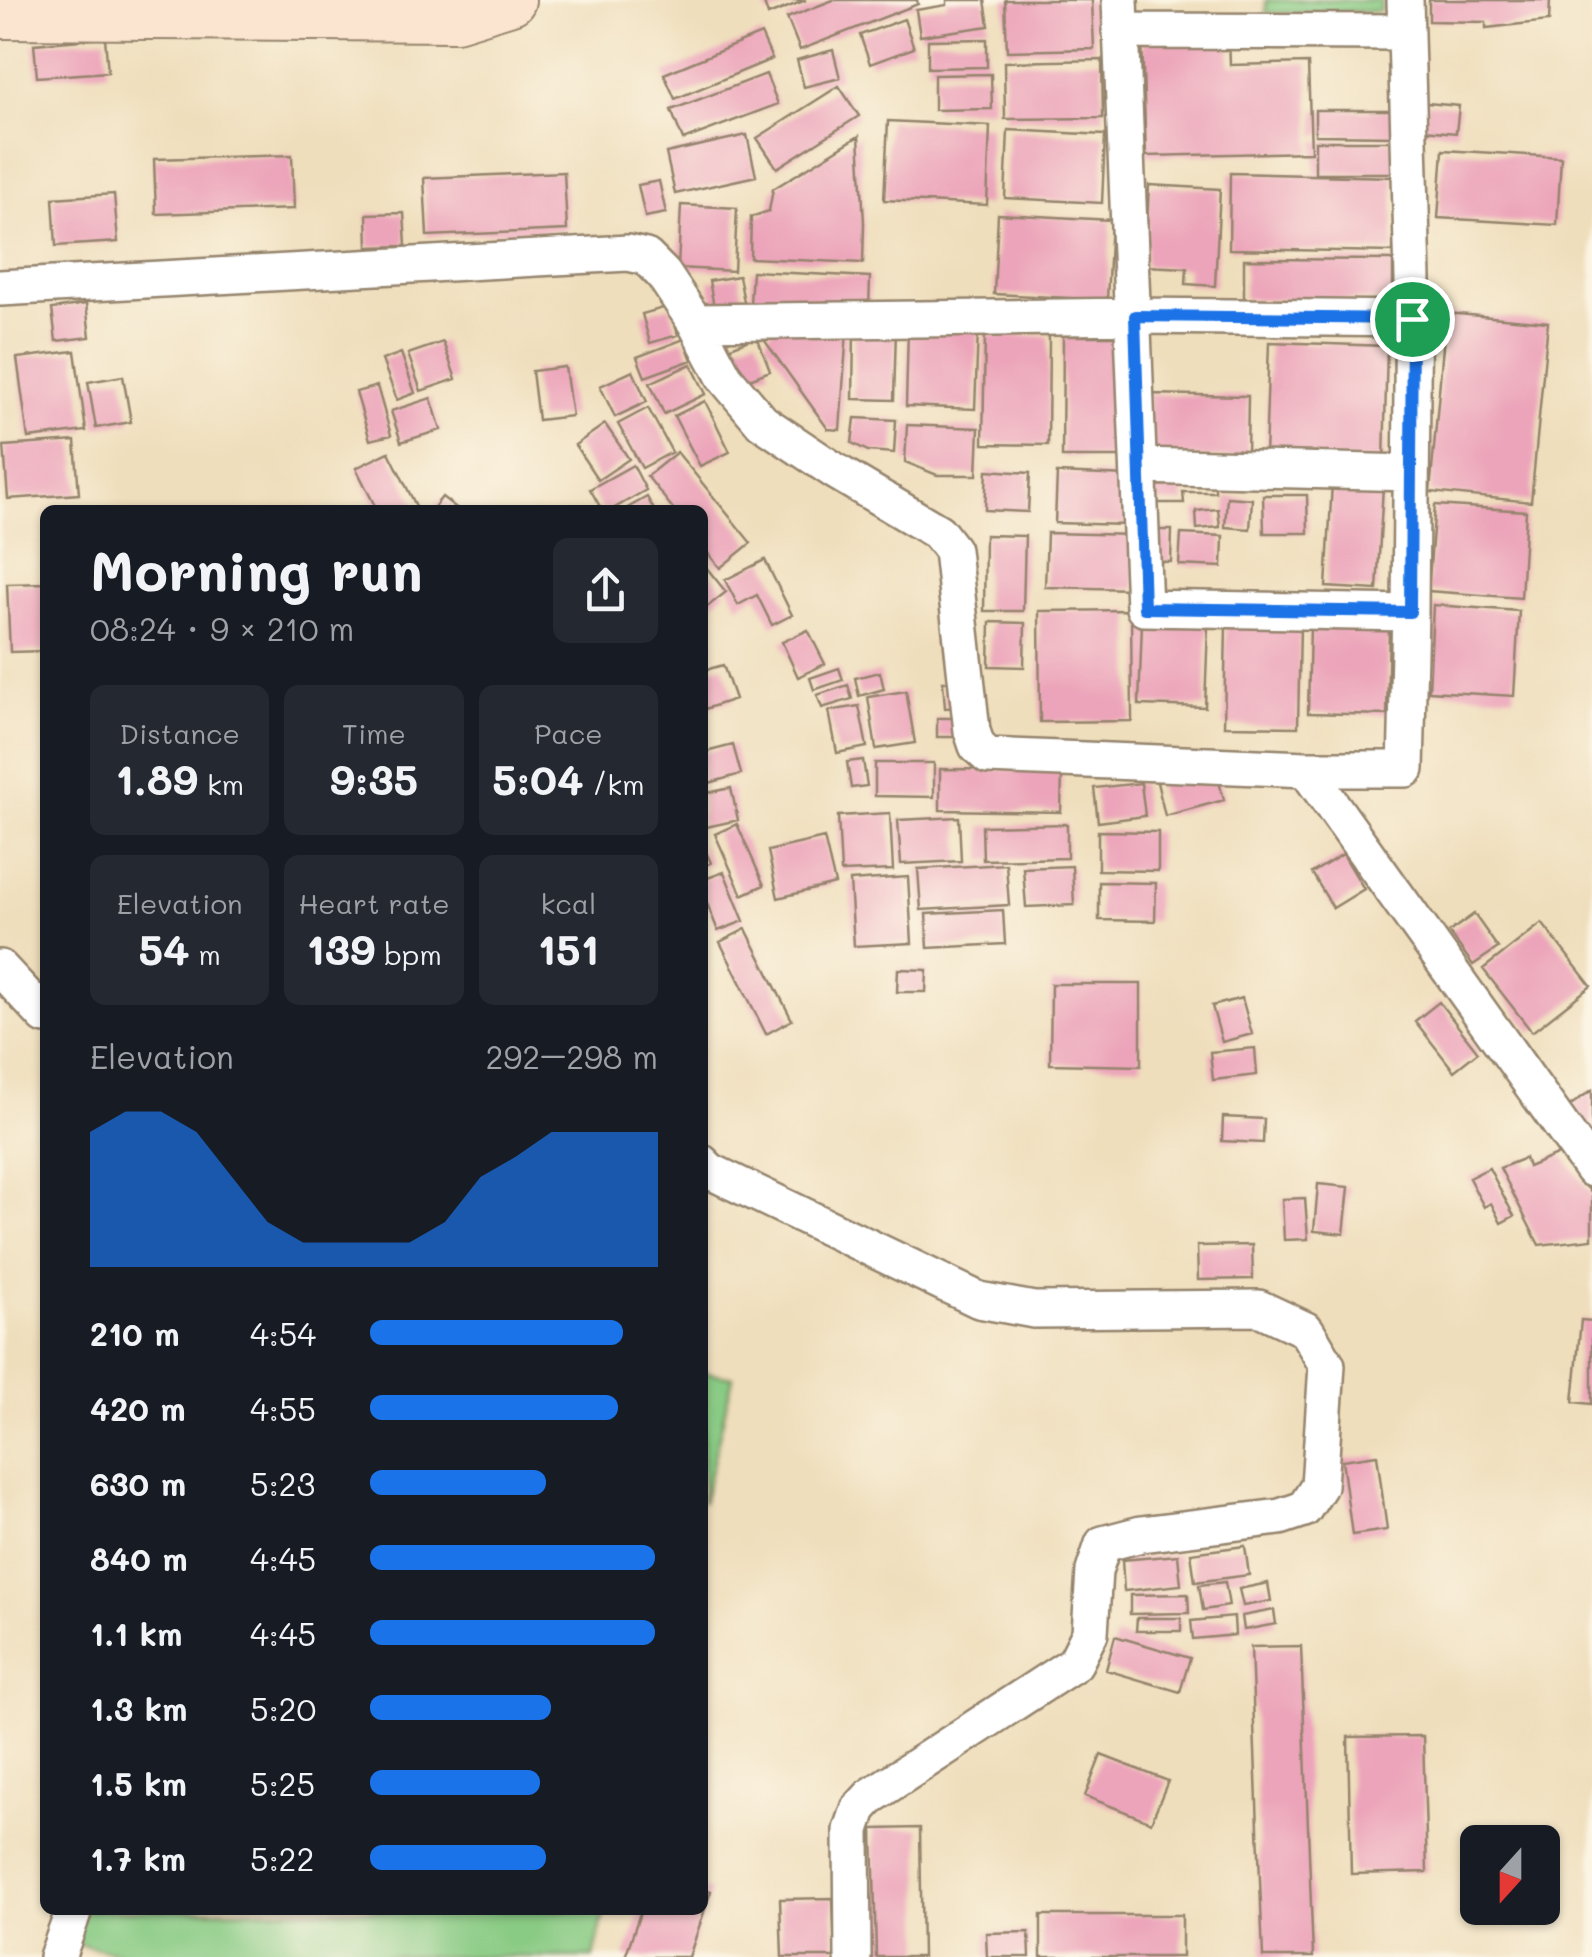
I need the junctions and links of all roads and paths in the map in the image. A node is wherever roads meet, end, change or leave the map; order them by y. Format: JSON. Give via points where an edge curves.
{"nodes":[{"id":1,"x":511,"y":0,"type":"edge"},
{"id":2,"x":0,"y":14,"type":"edge"},
{"id":3,"x":1120,"y":16,"type":"edge"},
{"id":4,"x":1405,"y":16,"type":"edge"},
{"id":5,"x":0,"y":288,"type":"edge"},
{"id":6,"x":1135,"y":316,"type":"junction"},
{"id":7,"x":1412,"y":319,"type":"junction"},
{"id":8,"x":695,"y":322,"type":"junction"},
{"id":9,"x":1140,"y":466,"type":"junction"},
{"id":10,"x":1411,"y":473,"type":"junction"},
{"id":11,"x":1410,"y":612,"type":"junction"},
{"id":12,"x":1306,"y":770,"type":"junction"},
{"id":13,"x":0,"y":968,"type":"edge"},
{"id":14,"x":40,"y":1011,"type":"edge"},
{"id":15,"x":708,"y":1168,"type":"edge"},
{"id":16,"x":1592,"y":1168,"type":"edge"},
{"id":17,"x":72,"y":1915,"type":"edge"},
{"id":18,"x":57,"y":1957,"type":"edge"},
{"id":19,"x":853,"y":1957,"type":"edge"}],
"edges":[{"from":1,"to":2,"type":"main road","via":[[456,17]]},
{"from":3,"to":4,"type":"street"},
{"from":3,"to":6,"type":"street"},
{"from":4,"to":7,"type":"street"},
{"from":5,"to":8,"type":"street","via":[[628,253],[663,274]]},
{"from":6,"to":7,"type":"street"},
{"from":6,"to":8,"type":"street"},
{"from":6,"to":9,"type":"street"},
{"from":7,"to":10,"type":"street"},
{"from":8,"to":12,"type":"street","via":[[725,378],[762,422],[938,532],[952,550],[972,731],[988,756]]},
{"from":9,"to":10,"type":"street"},
{"from":9,"to":11,"type":"street","via":[[1144,608]]},
{"from":10,"to":11,"type":"street"},
{"from":11,"to":12,"type":"street","via":[[1406,770]]},
{"from":12,"to":16,"type":"street"},
{"from":13,"to":14,"type":"street"},
{"from":15,"to":19,"type":"street","via":[[980,1300],[1034,1310],[1259,1308],[1306,1330],[1328,1366],[1319,1486],[1304,1509],[1103,1544],[1094,1571],[1090,1634],[1075,1663],[860,1808],[852,1830]]},
{"from":17,"to":18,"type":"street"}]}
